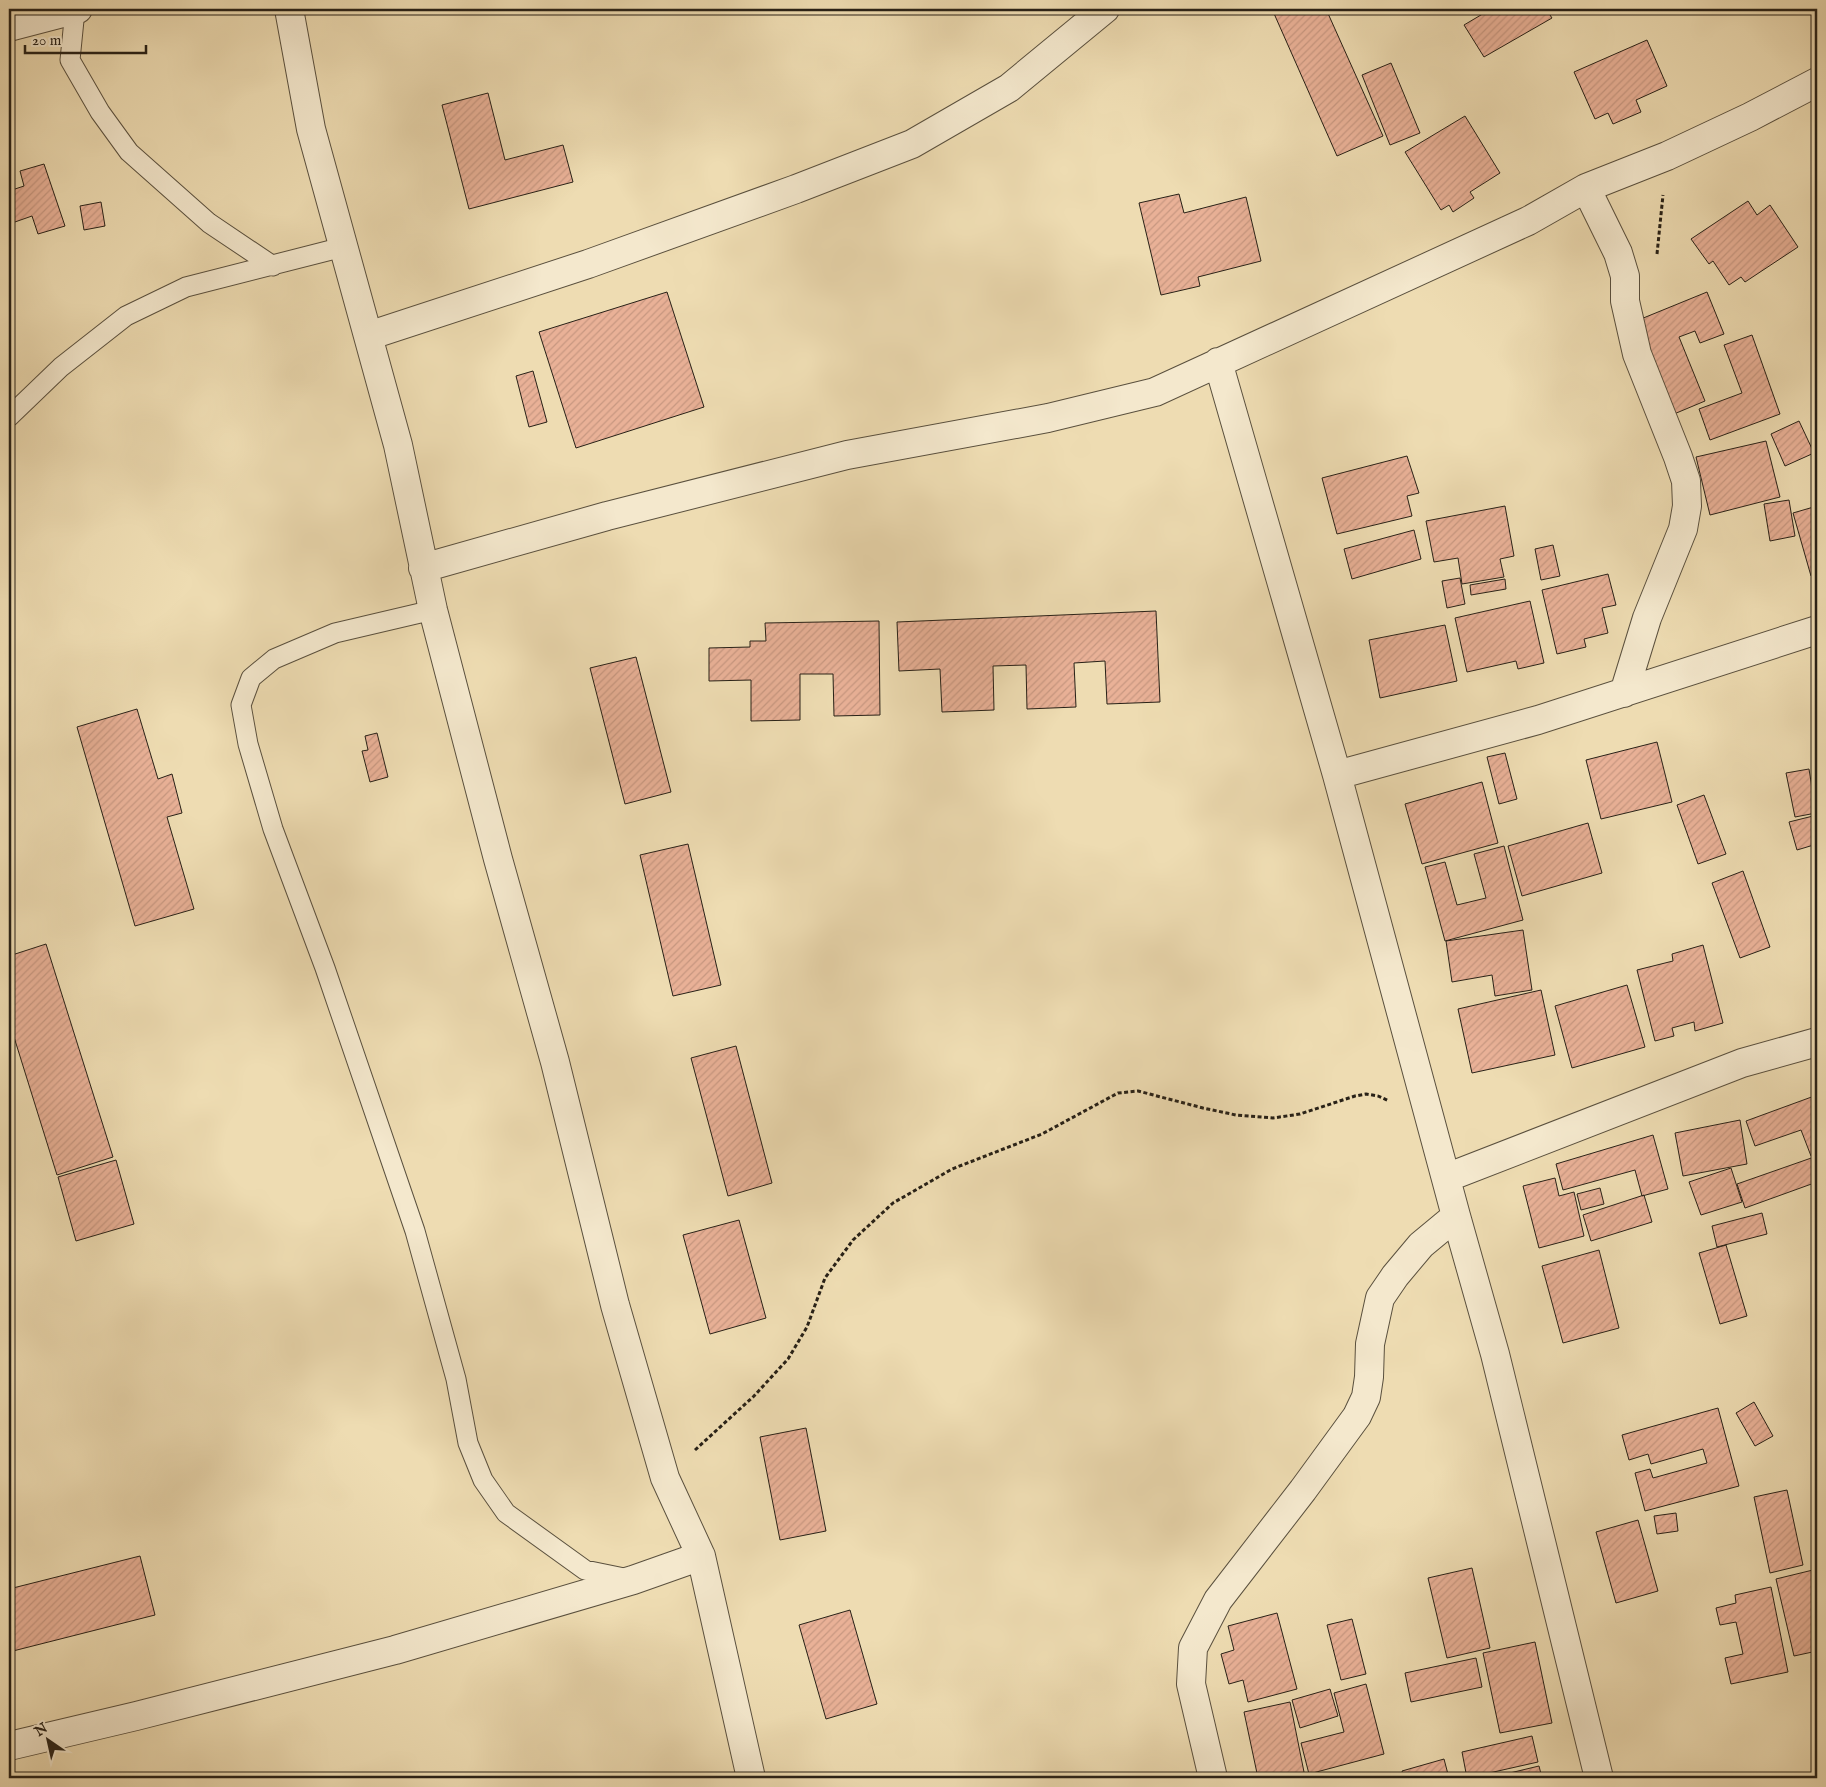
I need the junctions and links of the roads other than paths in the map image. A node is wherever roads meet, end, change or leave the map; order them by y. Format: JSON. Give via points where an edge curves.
{"nodes":[{"id":1,"x":76,"y":9,"type":"edge"},
{"id":2,"x":289,"y":9,"type":"edge"},
{"id":3,"x":1105,"y":9,"type":"edge"},
{"id":4,"x":9,"y":27,"type":"edge"},
{"id":5,"x":1817,"y":82,"type":"edge"},
{"id":6,"x":1586,"y":188,"type":"junction"},
{"id":7,"x":343,"y":247,"type":"junction"},
{"id":8,"x":273,"y":266,"type":"junction"},
{"id":9,"x":368,"y":336,"type":"junction"},
{"id":10,"x":1218,"y":362,"type":"junction"},
{"id":11,"x":9,"y":417,"type":"edge"},
{"id":12,"x":422,"y":568,"type":"junction"},
{"id":13,"x":432,"y":610,"type":"junction"},
{"id":14,"x":1817,"y":630,"type":"edge"},
{"id":15,"x":1624,"y":693,"type":"junction"},
{"id":16,"x":1337,"y":775,"type":"junction"},
{"id":17,"x":1817,"y":1042,"type":"edge"},
{"id":18,"x":1446,"y":1178,"type":"junction"},
{"id":19,"x":1456,"y":1216,"type":"junction"},
{"id":20,"x":702,"y":1556,"type":"junction"},
{"id":21,"x":633,"y":1580,"type":"junction"},
{"id":22,"x":9,"y":1746,"type":"edge"},
{"id":23,"x":751,"y":1778,"type":"edge"},
{"id":24,"x":1213,"y":1778,"type":"edge"},
{"id":25,"x":1599,"y":1778,"type":"edge"}],
"edges":[{"from":1,"to":4,"type":"street"},
{"from":1,"to":8,"type":"lane","via":[[70,60],[100,112],[129,152],[209,223]]},
{"from":2,"to":7,"type":"street","via":[[311,129]]},
{"from":3,"to":9,"type":"street","via":[[1009,88],[912,144],[796,190],[588,264]]},
{"from":5,"to":6,"type":"street","via":[[1667,156]]},
{"from":6,"to":10,"type":"street","via":[[1528,221]]},
{"from":6,"to":15,"type":"street","via":[[1618,252],[1637,354],[1686,481],[1687,506],[1683,529],[1648,618]]},
{"from":7,"to":8,"type":"lane"},
{"from":7,"to":9,"type":"street"},
{"from":8,"to":11,"type":"lane","via":[[186,288],[126,316],[61,367]]},
{"from":9,"to":12,"type":"street","via":[[398,445]]},
{"from":10,"to":12,"type":"street","via":[[1155,392],[1048,418],[847,455],[607,516]]},
{"from":10,"to":16,"type":"street"},
{"from":12,"to":13,"type":"street"},
{"from":13,"to":20,"type":"street","via":[[554,1062],[615,1305],[665,1478]]},
{"from":13,"to":21,"type":"lane","via":[[335,633],[274,659],[251,678],[241,705],[248,744],[273,828],[325,968],[415,1231],[456,1379],[468,1443],[483,1480],[506,1513],[585,1570]]},
{"from":14,"to":15,"type":"street"},
{"from":15,"to":16,"type":"street"},
{"from":16,"to":18,"type":"street"},
{"from":17,"to":18,"type":"street","via":[[1742,1063]]},
{"from":18,"to":19,"type":"street"},
{"from":19,"to":24,"type":"street","via":[[1422,1245],[1380,1298],[1370,1344],[1366,1397],[1357,1416],[1218,1600],[1193,1648],[1191,1684]]},
{"from":19,"to":25,"type":"street","via":[[1495,1354]]},
{"from":20,"to":21,"type":"street"},
{"from":20,"to":23,"type":"street"},
{"from":21,"to":22,"type":"street","via":[[395,1650]]}]}
